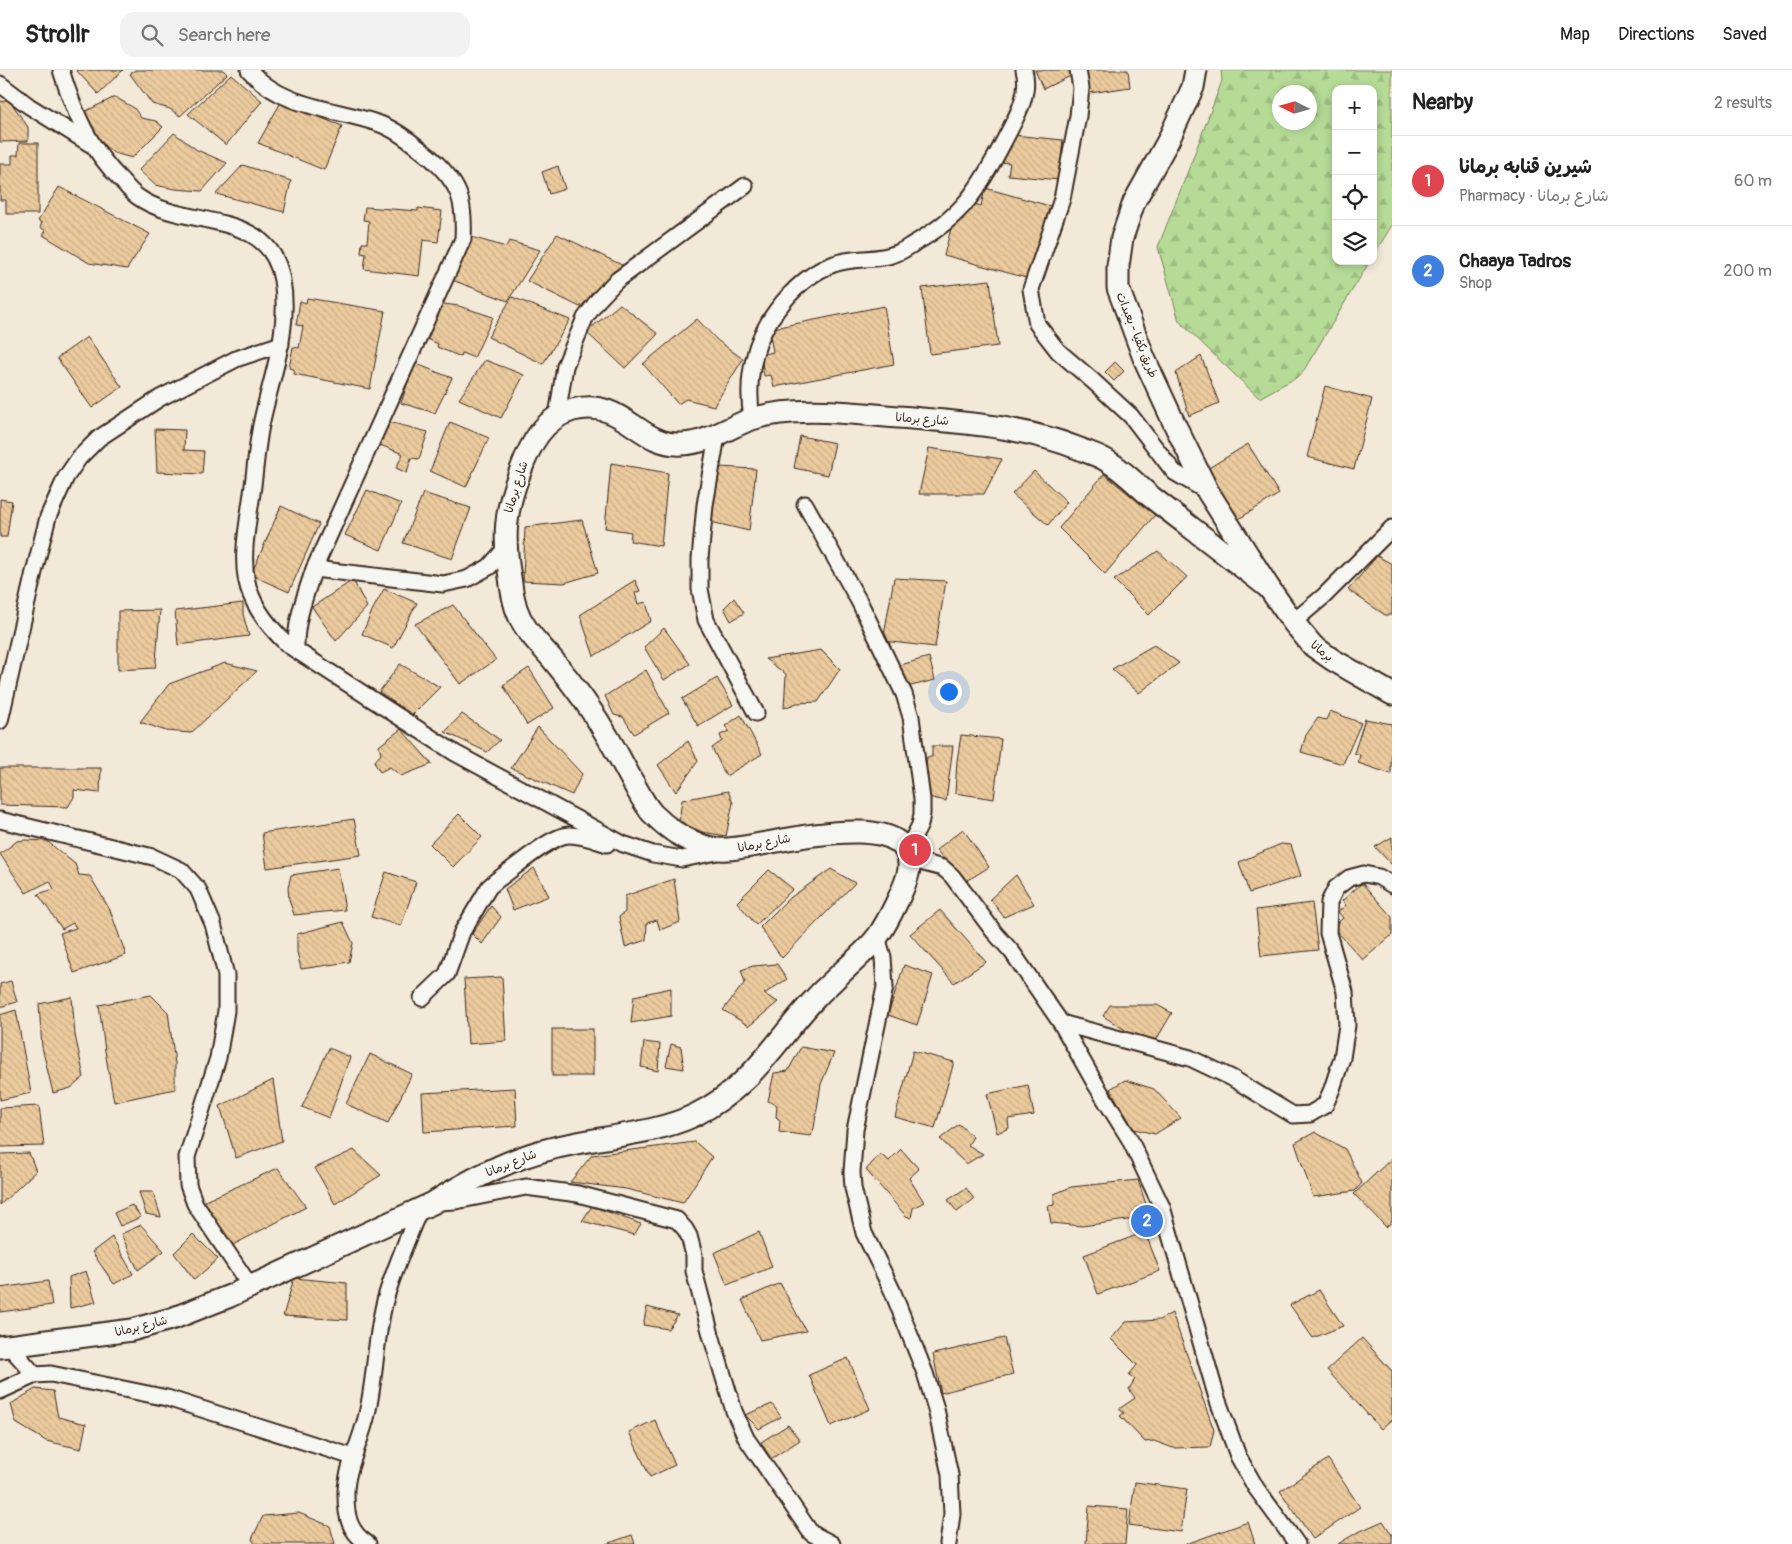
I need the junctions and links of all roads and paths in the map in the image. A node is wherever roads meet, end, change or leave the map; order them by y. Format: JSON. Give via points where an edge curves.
{"nodes":[{"id":1,"x":61,"y":70,"type":"edge"},
{"id":2,"x":249,"y":70,"type":"edge"},
{"id":3,"x":1024,"y":70,"type":"edge"},
{"id":4,"x":1078,"y":70,"type":"edge"},
{"id":5,"x":1196,"y":70,"type":"edge"},
{"id":6,"x":0,"y":84,"type":"edge"},
{"id":7,"x":93,"y":146,"type":"junction"},
{"id":8,"x":746,"y":186,"type":"dead end"},
{"id":9,"x":281,"y":344,"type":"junction"},
{"id":10,"x":557,"y":416,"type":"junction"},
{"id":11,"x":752,"y":419,"type":"junction"},
{"id":12,"x":716,"y":436,"type":"junction"},
{"id":13,"x":1208,"y":492,"type":"junction"},
{"id":14,"x":805,"y":504,"type":"dead end"},
{"id":15,"x":1392,"y":528,"type":"edge"},
{"id":16,"x":505,"y":549,"type":"junction"},
{"id":17,"x":314,"y":569,"type":"junction"},
{"id":18,"x":1269,"y":588,"type":"junction"},
{"id":19,"x":1293,"y":622,"type":"junction"},
{"id":20,"x":296,"y":650,"type":"junction"},
{"id":21,"x":1392,"y":694,"type":"edge"},
{"id":22,"x":756,"y":713,"type":"dead end"},
{"id":23,"x":0,"y":721,"type":"edge"},
{"id":24,"x":0,"y":820,"type":"edge"},
{"id":25,"x":730,"y":850,"type":"junction"},
{"id":26,"x":908,"y":857,"type":"junction"},
{"id":27,"x":682,"y":859,"type":"junction"},
{"id":28,"x":1392,"y":885,"type":"edge"},
{"id":29,"x":877,"y":937,"type":"junction"},
{"id":30,"x":422,"y":998,"type":"dead end"},
{"id":31,"x":1061,"y":1023,"type":"junction"},
{"id":32,"x":426,"y":1206,"type":"junction"},
{"id":33,"x":250,"y":1286,"type":"junction"},
{"id":34,"x":5,"y":1347,"type":"edge"},
{"id":35,"x":35,"y":1374,"type":"junction"},
{"id":36,"x":0,"y":1391,"type":"edge"},
{"id":37,"x":353,"y":1457,"type":"junction"},
{"id":38,"x":368,"y":1544,"type":"edge"},
{"id":39,"x":832,"y":1544,"type":"edge"},
{"id":40,"x":948,"y":1544,"type":"edge"},
{"id":41,"x":1297,"y":1544,"type":"edge"}],
"edges":[{"from":1,"to":7,"type":"street","via":[[72,105]]},
{"from":2,"to":17,"type":"street","via":[[290,100],[382,125],[414,144],[441,168],[459,193],[464,216],[463,239]]},
{"from":3,"to":11,"type":"street","via":[[1025,95],[1018,112],[987,174],[954,216],[933,233],[897,253],[851,259],[817,272],[784,301],[765,328],[754,358],[750,390]]},
{"from":4,"to":13,"type":"street","via":[[1081,88],[1078,116],[1062,199],[1031,289],[1037,324],[1058,351],[1131,416],[1174,472]]},
{"from":5,"to":13,"type":"street","name":"طريق بكفيا - بعبدات","via":[[1193,86],[1168,141],[1134,202],[1122,238],[1118,288],[1144,358]]},
{"from":6,"to":7,"type":"street"},
{"from":7,"to":9,"type":"street","via":[[112,172],[137,197],[157,208],[243,230],[269,247],[282,279],[284,328]]},
{"from":8,"to":10,"type":"street","via":[[616,281],[598,300],[584,318],[565,366]]},
{"from":9,"to":20,"type":"street","via":[[261,425],[244,545],[244,567],[255,606],[270,628]]},
{"from":9,"to":23,"type":"street","via":[[236,359],[160,398],[99,438],[79,458],[66,477],[48,517]]},
{"from":10,"to":12,"type":"street","name":"شارع برمانا","via":[[591,408],[609,411],[662,442],[682,444]]},
{"from":10,"to":16,"type":"street","name":"شارع برمانا","via":[[531,443],[513,488]]},
{"from":11,"to":12,"type":"street","name":"شارع برمانا"},
{"from":11,"to":18,"type":"street","name":"شارع برمانا","via":[[809,411],[978,423],[1052,438],[1107,460]]},
{"from":12,"to":22,"type":"street","via":[[705,505],[700,588],[706,620]]},
{"from":13,"to":18,"type":"street","name":"طريق بكفيا - بعبدات"},
{"from":14,"to":26,"type":"street","via":[[860,603],[904,694],[911,717],[922,814]]},
{"from":15,"to":19,"type":"street"},
{"from":16,"to":17,"type":"street","via":[[489,567],[467,579],[443,584]]},
{"from":16,"to":25,"type":"street","name":"شارع برمانا","via":[[514,604],[523,626],[555,662],[600,723],[648,810],[677,834],[698,844]]},
{"from":17,"to":20,"type":"street","via":[[295,632]]},
{"from":18,"to":19,"type":"street","name":"برمانا"},
{"from":19,"to":21,"type":"street","name":"برمانا","via":[[1313,646]]},
{"from":20,"to":27,"type":"street","via":[[463,758],[623,844]]},
{"from":24,"to":33,"type":"street","via":[[153,857],[181,870],[198,889],[213,924],[226,975],[226,1012],[218,1058],[187,1157],[188,1185],[195,1204]]},
{"from":25,"to":26,"type":"street","name":"شارع برمانا","via":[[800,836],[864,832],[886,836],[898,843]]},
{"from":25,"to":27,"type":"street"},
{"from":26,"to":29,"type":"street","name":"شارع برمانا","via":[[904,887]]},
{"from":26,"to":31,"type":"street","via":[[943,868],[952,876],[1012,952]]},
{"from":27,"to":30,"type":"street","via":[[673,866],[663,866],[643,862],[613,846],[586,837],[568,835],[555,839],[489,888],[462,932],[447,974]]},
{"from":28,"to":31,"type":"street","via":[[1379,877],[1364,874],[1349,878],[1336,888],[1329,902],[1328,933],[1345,992],[1347,1025],[1342,1058],[1332,1089],[1325,1105],[1310,1114],[1293,1115],[1232,1078],[1190,1058]]},
{"from":29,"to":32,"type":"street","name":"شارع برمانا","via":[[810,1004],[743,1083],[718,1102],[685,1120],[550,1148],[512,1161]]},
{"from":29,"to":40,"type":"street","via":[[883,957],[885,986],[855,1130],[853,1188],[864,1233],[925,1373],[936,1409],[950,1475],[952,1514]]},
{"from":31,"to":41,"type":"street","via":[[1129,1138],[1162,1207],[1217,1398],[1238,1456],[1256,1488]]},
{"from":32,"to":33,"type":"street","name":"شارع برمانا"},
{"from":32,"to":37,"type":"street","via":[[386,1298],[367,1414]]},
{"from":32,"to":39,"type":"street","via":[[526,1187],[578,1194],[677,1220],[688,1236],[709,1328],[734,1411],[746,1438],[811,1532]]},
{"from":33,"to":34,"type":"street","name":"شارع برمانا","via":[[174,1318],[132,1330]]},
{"from":34,"to":35,"type":"street"},
{"from":35,"to":36,"type":"street"},
{"from":35,"to":37,"type":"street","via":[[51,1374],[167,1398]]},
{"from":37,"to":38,"type":"street","via":[[346,1493],[348,1516],[354,1534]]}]}
